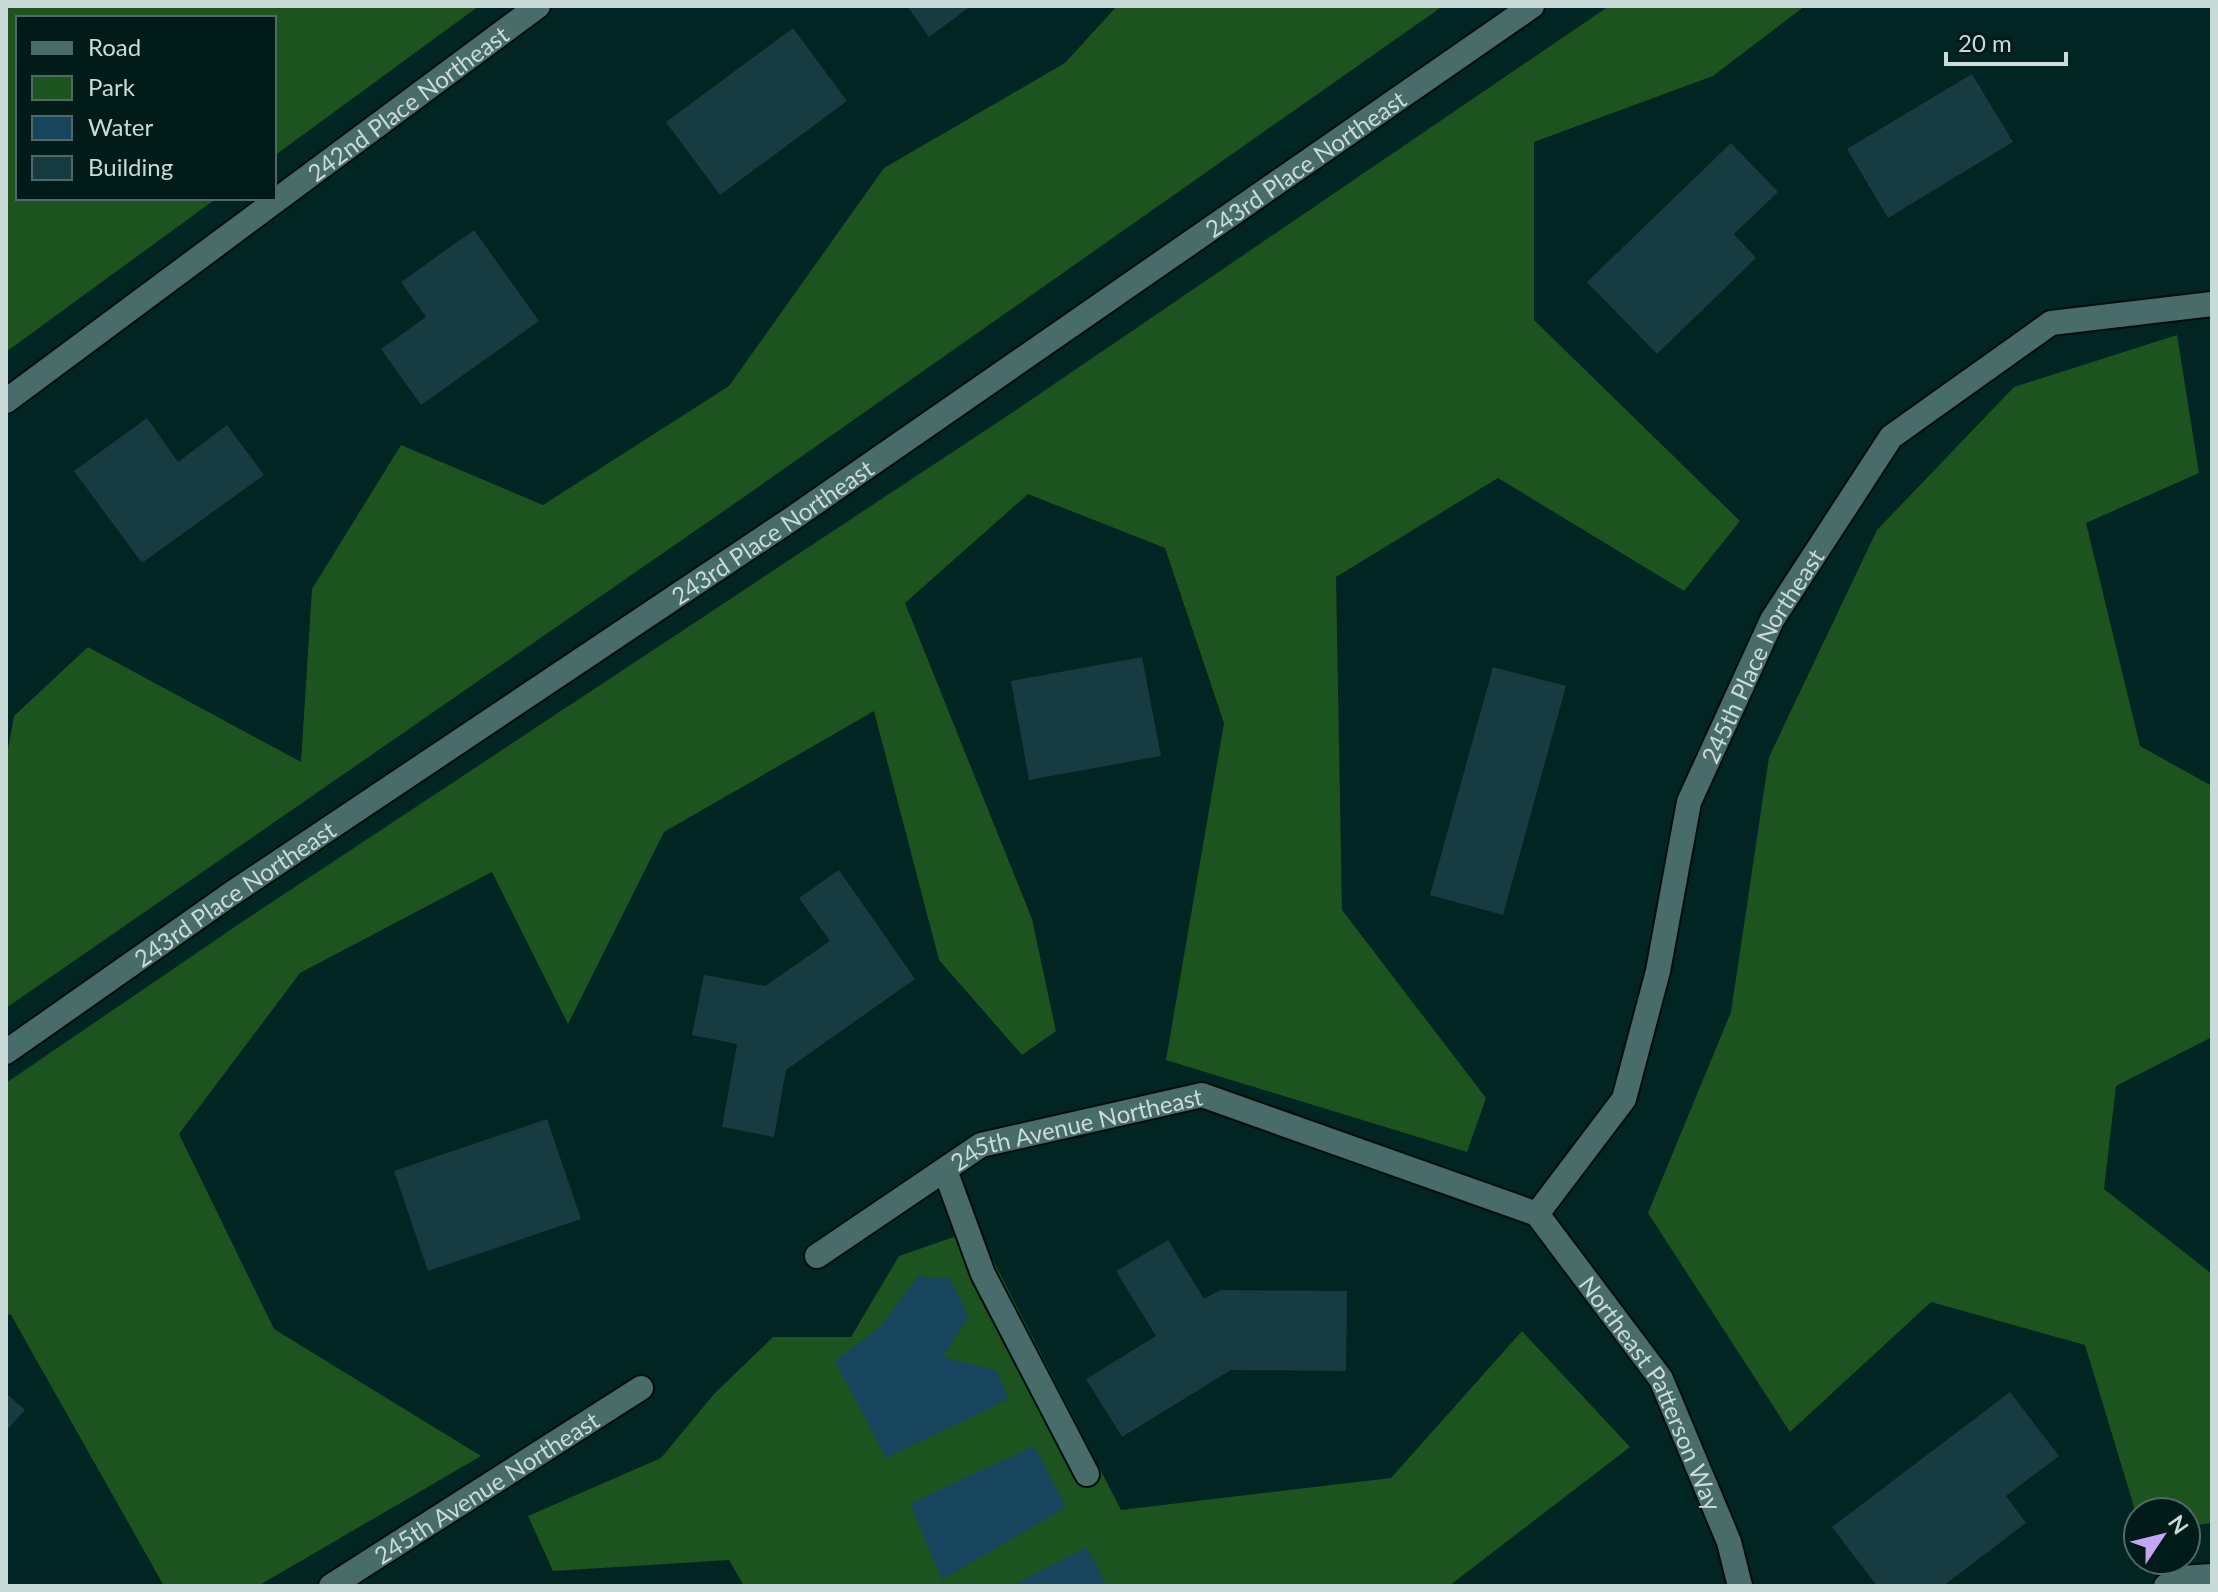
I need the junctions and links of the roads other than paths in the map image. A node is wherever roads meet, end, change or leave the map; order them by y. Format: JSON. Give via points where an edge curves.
{"nodes":[{"id":1,"x":538,"y":6,"type":"edge"},
{"id":2,"x":1532,"y":6,"type":"edge"},
{"id":3,"x":2212,"y":304,"type":"edge"},
{"id":4,"x":6,"y":401,"type":"edge"},
{"id":5,"x":6,"y":1052,"type":"edge"},
{"id":6,"x":945,"y":1170,"type":"junction"},
{"id":7,"x":1537,"y":1214,"type":"junction"},
{"id":8,"x":817,"y":1256,"type":"dead end"},
{"id":9,"x":641,"y":1388,"type":"dead end"},
{"id":10,"x":1087,"y":1474,"type":"dead end"},
{"id":11,"x":2212,"y":1576,"type":"edge"},
{"id":12,"x":331,"y":1586,"type":"edge"},
{"id":13,"x":1740,"y":1586,"type":"edge"},
{"id":14,"x":2166,"y":1586,"type":"edge"}],
"edges":[{"from":1,"to":4,"type":"street","name":"242nd Place Northeast"},
{"from":2,"to":5,"type":"street","name":"243rd Place Northeast","via":[[793,518],[231,894]]},
{"from":3,"to":7,"type":"street","name":"245th Place Northeast","via":[[2051,323],[1891,437],[1772,620],[1689,802],[1658,971],[1624,1099]]},
{"from":6,"to":7,"type":"street","name":"245th Avenue Northeast","via":[[981,1145],[1202,1095]]},
{"from":6,"to":8,"type":"street","name":"245th Avenue Northeast"},
{"from":6,"to":10,"type":"street","via":[[983,1274]]},
{"from":7,"to":13,"type":"street","name":"Northeast Patterson Way","via":[[1661,1379],[1729,1542]]},
{"from":9,"to":12,"type":"street","name":"245th Avenue Northeast"},
{"from":11,"to":14,"type":"street","via":[[2180,1578]]}]}
